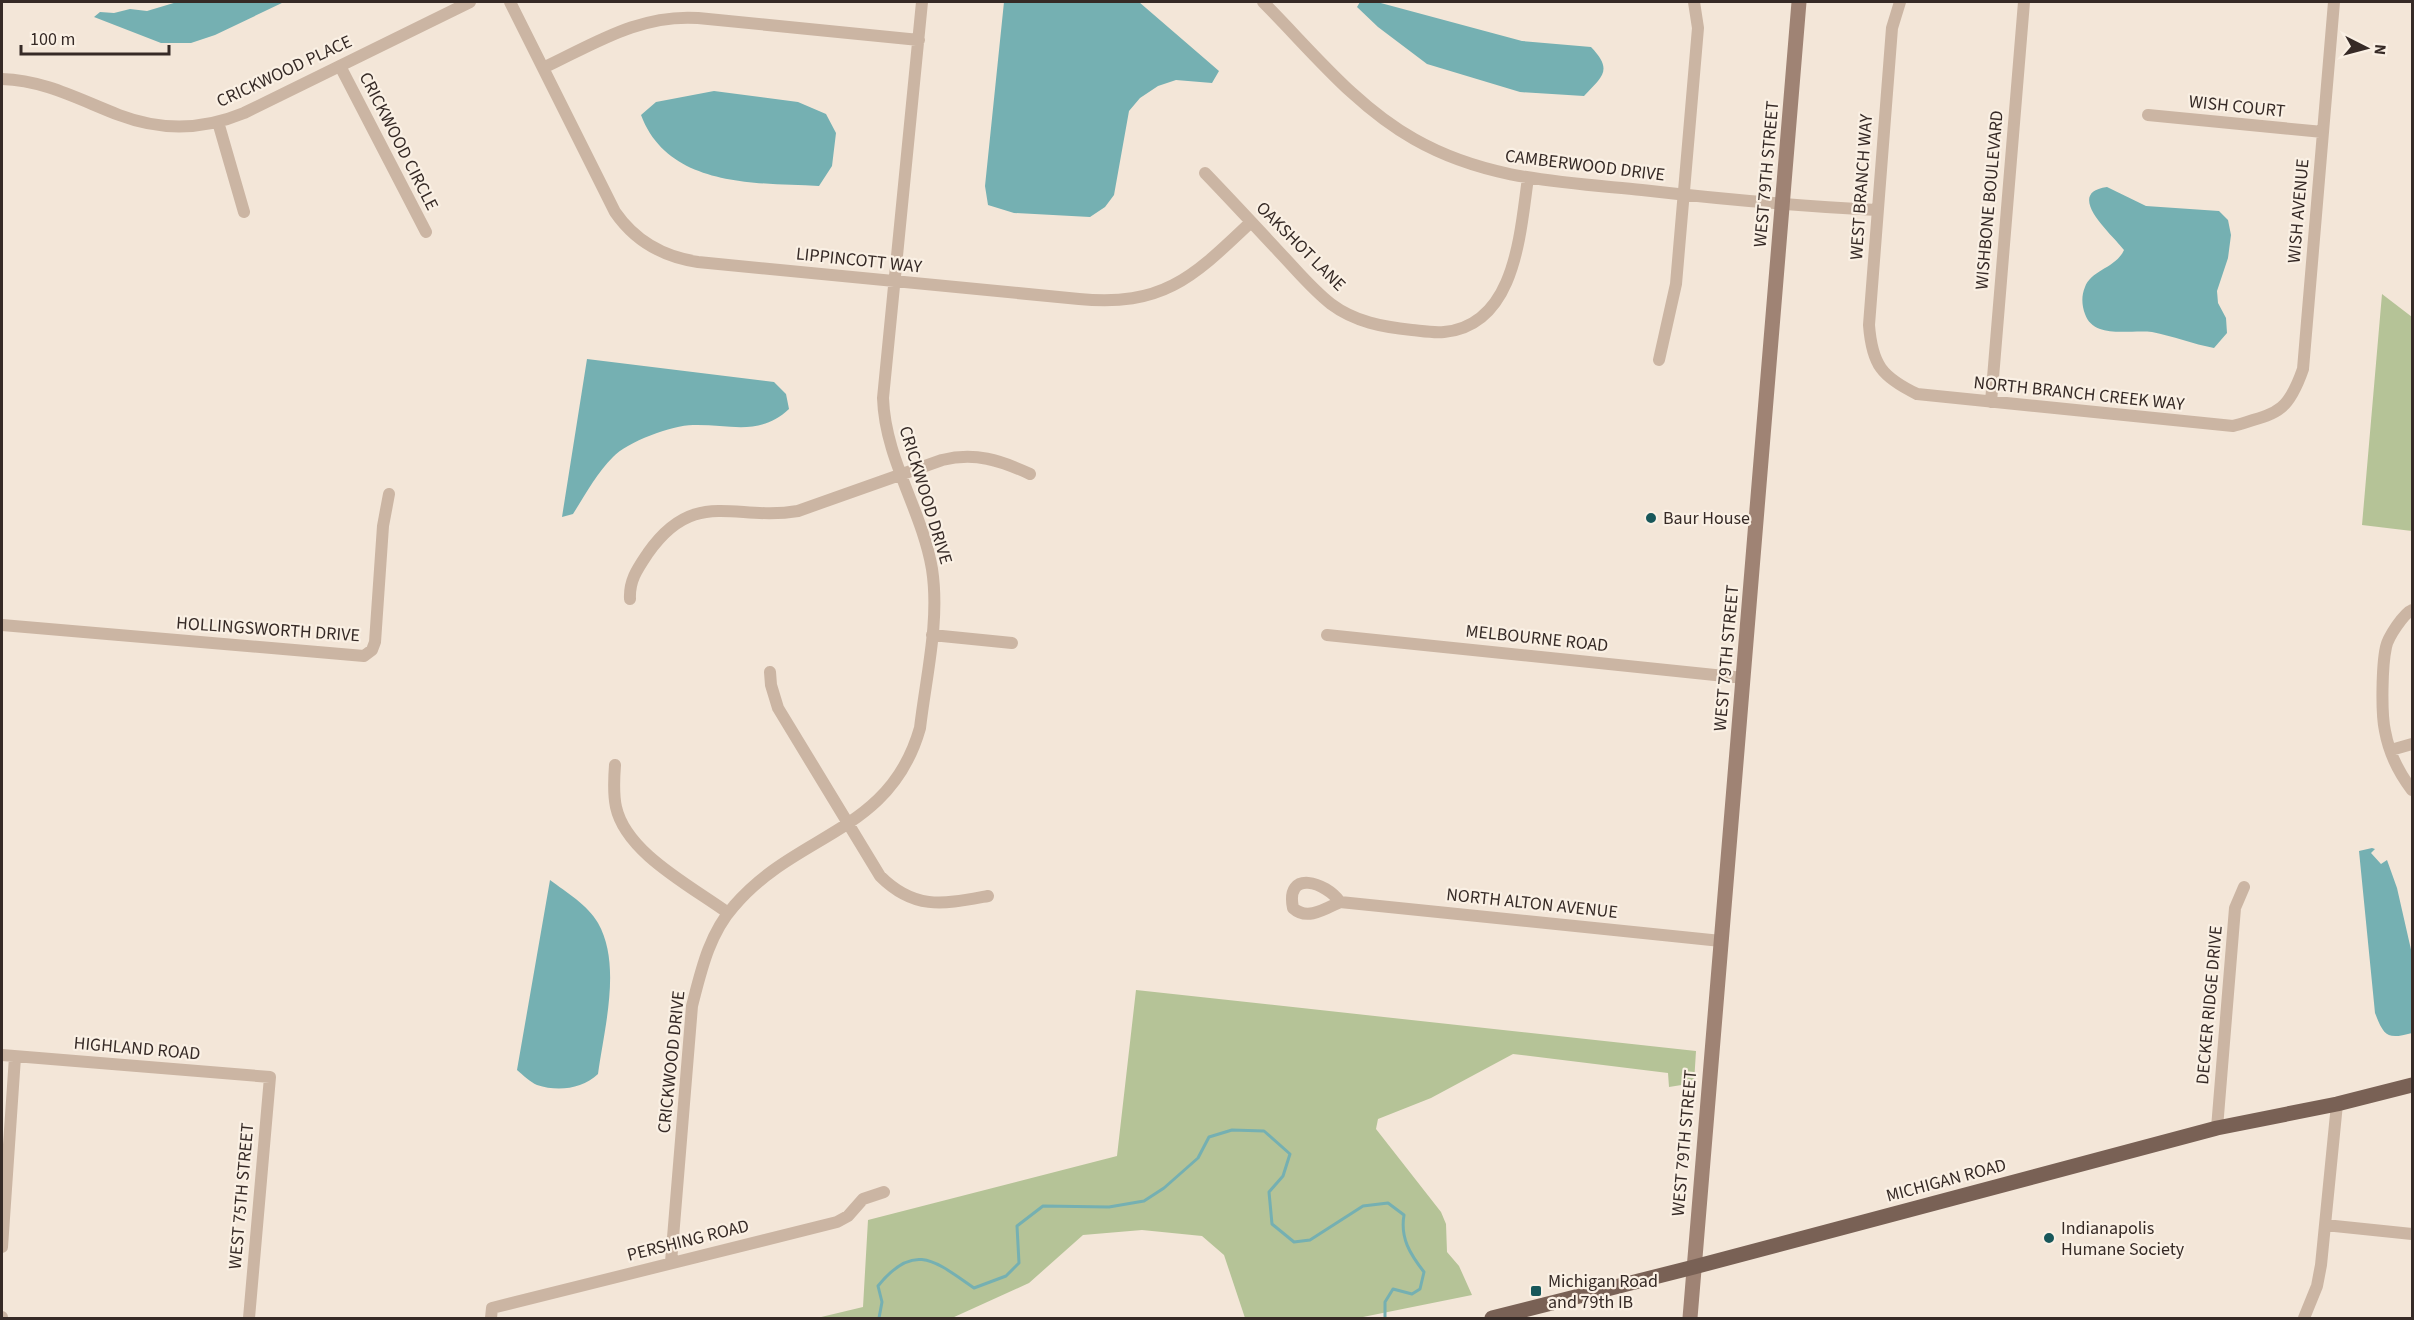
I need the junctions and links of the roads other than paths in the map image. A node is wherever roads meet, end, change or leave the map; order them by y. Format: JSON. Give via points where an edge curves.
{"nodes":[{"id":1,"x":470,"y":2,"type":"edge"},
{"id":2,"x":510,"y":2,"type":"edge"},
{"id":3,"x":922,"y":2,"type":"edge"},
{"id":4,"x":1263,"y":2,"type":"edge"},
{"id":5,"x":1694,"y":2,"type":"edge"},
{"id":6,"x":1799,"y":2,"type":"edge"},
{"id":7,"x":1900,"y":2,"type":"edge"},
{"id":8,"x":2024,"y":2,"type":"edge"},
{"id":9,"x":2329,"y":2,"type":"edge"},
{"id":10,"x":2334,"y":2,"type":"edge"},
{"id":11,"x":919,"y":40,"type":"junction"},
{"id":12,"x":340,"y":66,"type":"junction"},
{"id":13,"x":543,"y":69,"type":"junction"},
{"id":14,"x":2,"y":79,"type":"edge"},
{"id":15,"x":2148,"y":115,"type":"dead end"},
{"id":16,"x":218,"y":122,"type":"junction"},
{"id":17,"x":2323,"y":132,"type":"junction"},
{"id":18,"x":1205,"y":173,"type":"dead end"},
{"id":19,"x":1528,"y":178,"type":"junction"},
{"id":20,"x":1684,"y":195,"type":"junction"},
{"id":21,"x":1783,"y":205,"type":"junction"},
{"id":22,"x":1877,"y":210,"type":"junction"},
{"id":23,"x":244,"y":212,"type":"dead end"},
{"id":24,"x":1251,"y":222,"type":"junction"},
{"id":25,"x":426,"y":232,"type":"dead end"},
{"id":26,"x":894,"y":281,"type":"junction"},
{"id":27,"x":1659,"y":360,"type":"dead end"},
{"id":28,"x":1884,"y":374,"type":"joint"},
{"id":29,"x":1991,"y":402,"type":"junction"},
{"id":30,"x":2275,"y":414,"type":"joint"},
{"id":31,"x":1030,"y":474,"type":"dead end"},
{"id":32,"x":900,"y":475,"type":"junction"},
{"id":33,"x":389,"y":494,"type":"dead end"},
{"id":34,"x":630,"y":599,"type":"dead end"},
{"id":35,"x":2412,"y":610,"type":"edge"},
{"id":36,"x":2,"y":625,"type":"edge"},
{"id":37,"x":932,"y":635,"type":"junction"},
{"id":38,"x":1327,"y":635,"type":"dead end"},
{"id":39,"x":1012,"y":643,"type":"dead end"},
{"id":40,"x":770,"y":672,"type":"dead end"},
{"id":41,"x":1744,"y":678,"type":"junction"},
{"id":42,"x":2412,"y":744,"type":"edge"},
{"id":43,"x":2391,"y":750,"type":"junction"},
{"id":44,"x":615,"y":765,"type":"dead end"},
{"id":45,"x":2412,"y":790,"type":"edge"},
{"id":46,"x":849,"y":824,"type":"junction"},
{"id":47,"x":2244,"y":887,"type":"dead end"},
{"id":48,"x":988,"y":896,"type":"dead end"},
{"id":49,"x":1340,"y":902,"type":"dead end"},
{"id":50,"x":728,"y":913,"type":"junction"},
{"id":51,"x":1721,"y":941,"type":"junction"},
{"id":52,"x":2,"y":1055,"type":"edge"},
{"id":53,"x":15,"y":1057,"type":"junction"},
{"id":54,"x":270,"y":1077,"type":"joint"},
{"id":55,"x":2412,"y":1085,"type":"edge"},
{"id":56,"x":2337,"y":1104,"type":"junction"},
{"id":57,"x":2217,"y":1128,"type":"junction"},
{"id":58,"x":884,"y":1192,"type":"dead end"},
{"id":59,"x":2325,"y":1225,"type":"junction"},
{"id":60,"x":2412,"y":1234,"type":"edge"},
{"id":61,"x":2,"y":1247,"type":"edge"},
{"id":62,"x":671,"y":1262,"type":"junction"},
{"id":63,"x":1694,"y":1267,"type":"junction"},
{"id":64,"x":492,"y":1313,"type":"edge"},
{"id":65,"x":249,"y":1318,"type":"edge"},
{"id":66,"x":1492,"y":1318,"type":"edge"},
{"id":67,"x":1690,"y":1318,"type":"edge"},
{"id":68,"x":2304,"y":1318,"type":"edge"}],
"edges":[{"from":1,"to":12,"type":"street","name":"CRICKWOOD PLACE"},
{"from":2,"to":13,"type":"street","name":"LIPPINCOTT WAY"},
{"from":3,"to":11,"type":"street","name":"CRICKWOOD DRIVE"},
{"from":4,"to":19,"type":"street","name":"CAMBERWOOD DRIVE","via":[[1359,99],[1398,129],[1458,160]]},
{"from":5,"to":20,"type":"street","via":[[1698,28]]},
{"from":6,"to":21,"type":"main road","name":"WEST 79TH STREET"},
{"from":7,"to":22,"type":"street","name":"WEST BRANCH WAY","via":[[1892,28]]},
{"from":8,"to":29,"type":"street","name":"WISHBONE BOULEVARD"},
{"from":9,"to":10,"type":"street"},
{"from":10,"to":17,"type":"street","name":"WISH AVENUE"},
{"from":11,"to":13,"type":"street","via":[[670,18],[637,24]]},
{"from":11,"to":26,"type":"street","name":"CRICKWOOD DRIVE"},
{"from":12,"to":16,"type":"street","name":"CRICKWOOD PLACE"},
{"from":12,"to":25,"type":"street","name":"CRICKWOOD CIRCLE"},
{"from":13,"to":26,"type":"street","name":"LIPPINCOTT WAY","via":[[615,212],[636,236],[655,249],[698,262]]},
{"from":14,"to":16,"type":"street","name":"CRICKWOOD PLACE","via":[[45,85],[150,124],[177,127]]},
{"from":15,"to":17,"type":"street","name":"WISH COURT"},
{"from":16,"to":23,"type":"street"},
{"from":17,"to":30,"type":"street","name":"WISH AVENUE","via":[[2303,369],[2295,394]]},
{"from":18,"to":24,"type":"street","name":"OAKSHOT LANE"},
{"from":19,"to":20,"type":"street","name":"CAMBERWOOD DRIVE"},
{"from":19,"to":24,"type":"street","name":"OAKSHOT LANE","via":[[1518,248],[1506,284],[1480,318],[1446,332],[1382,326],[1343,312],[1315,290]]},
{"from":20,"to":21,"type":"street","name":"CAMBERWOOD DRIVE"},
{"from":20,"to":27,"type":"street","via":[[1676,284]]},
{"from":21,"to":22,"type":"street","name":"CAMBERWOOD DRIVE"},
{"from":21,"to":41,"type":"main road","name":"WEST 79TH STREET"},
{"from":22,"to":28,"type":"street","name":"WEST BRANCH WAY","via":[[1869,325],[1872,351]]},
{"from":24,"to":26,"type":"street","name":"LIPPINCOTT WAY","via":[[1191,276],[1162,291],[1131,299],[1100,301]]},
{"from":26,"to":32,"type":"street","name":"CRICKWOOD DRIVE","via":[[883,398],[887,435]]},
{"from":28,"to":29,"type":"street","name":"NORTH BRANCH CREEK WAY","via":[[1893,383],[1917,394]]},
{"from":29,"to":30,"type":"street","name":"NORTH BRANCH CREEK WAY","via":[[2233,426]]},
{"from":31,"to":32,"type":"street","via":[[997,460],[966,456]]},
{"from":32,"to":34,"type":"street","via":[[798,511],[773,514],[715,510],[683,520],[658,540],[637,567]]},
{"from":32,"to":37,"type":"street","name":"CRICKWOOD DRIVE","via":[[932,570]]},
{"from":33,"to":36,"type":"street","name":"HOLLINGSWORTH DRIVE","via":[[375,642],[364,656]]},
{"from":35,"to":43,"type":"street","via":[[2406,612],[2386,645],[2384,731]]},
{"from":37,"to":39,"type":"street"},
{"from":37,"to":46,"type":"street","name":"CRICKWOOD DRIVE","via":[[915,745],[894,784]]},
{"from":38,"to":41,"type":"street","name":"MELBOURNE ROAD"},
{"from":40,"to":46,"type":"street","via":[[778,708]]},
{"from":41,"to":51,"type":"main road","name":"WEST 79TH STREET"},
{"from":42,"to":43,"type":"street"},
{"from":43,"to":45,"type":"street","via":[[2398,771]]},
{"from":44,"to":50,"type":"street","via":[[615,805],[627,835],[646,855]]},
{"from":46,"to":48,"type":"street","via":[[880,876],[906,896],[944,904]]},
{"from":46,"to":50,"type":"street","name":"CRICKWOOD DRIVE","via":[[777,866]]},
{"from":47,"to":57,"type":"street","name":"DECKER RIDGE DRIVE","via":[[2235,908]]},
{"from":49,"to":51,"type":"street","name":"NORTH ALTON AVENUE"},
{"from":50,"to":62,"type":"street","name":"CRICKWOOD DRIVE","via":[[705,958],[692,1006]]},
{"from":51,"to":63,"type":"main road","name":"WEST 79TH STREET"},
{"from":52,"to":53,"type":"street","name":"HIGHLAND ROAD"},
{"from":53,"to":54,"type":"street","name":"HIGHLAND ROAD"},
{"from":53,"to":61,"type":"street"},
{"from":54,"to":65,"type":"street","name":"WEST 75TH STREET"},
{"from":55,"to":56,"type":"main road","name":"MICHIGAN ROAD"},
{"from":56,"to":57,"type":"main road","name":"MICHIGAN ROAD"},
{"from":56,"to":59,"type":"street"},
{"from":57,"to":63,"type":"main road","name":"MICHIGAN ROAD"},
{"from":58,"to":62,"type":"street","name":"PERSHING ROAD","via":[[863,1199],[837,1222]]},
{"from":59,"to":60,"type":"street"},
{"from":59,"to":68,"type":"street","via":[[2317,1286]]},
{"from":62,"to":64,"type":"street","name":"PERSHING ROAD"},
{"from":63,"to":66,"type":"main road","name":"MICHIGAN ROAD"},
{"from":63,"to":67,"type":"main road","name":"WEST 79TH STREET"}]}
